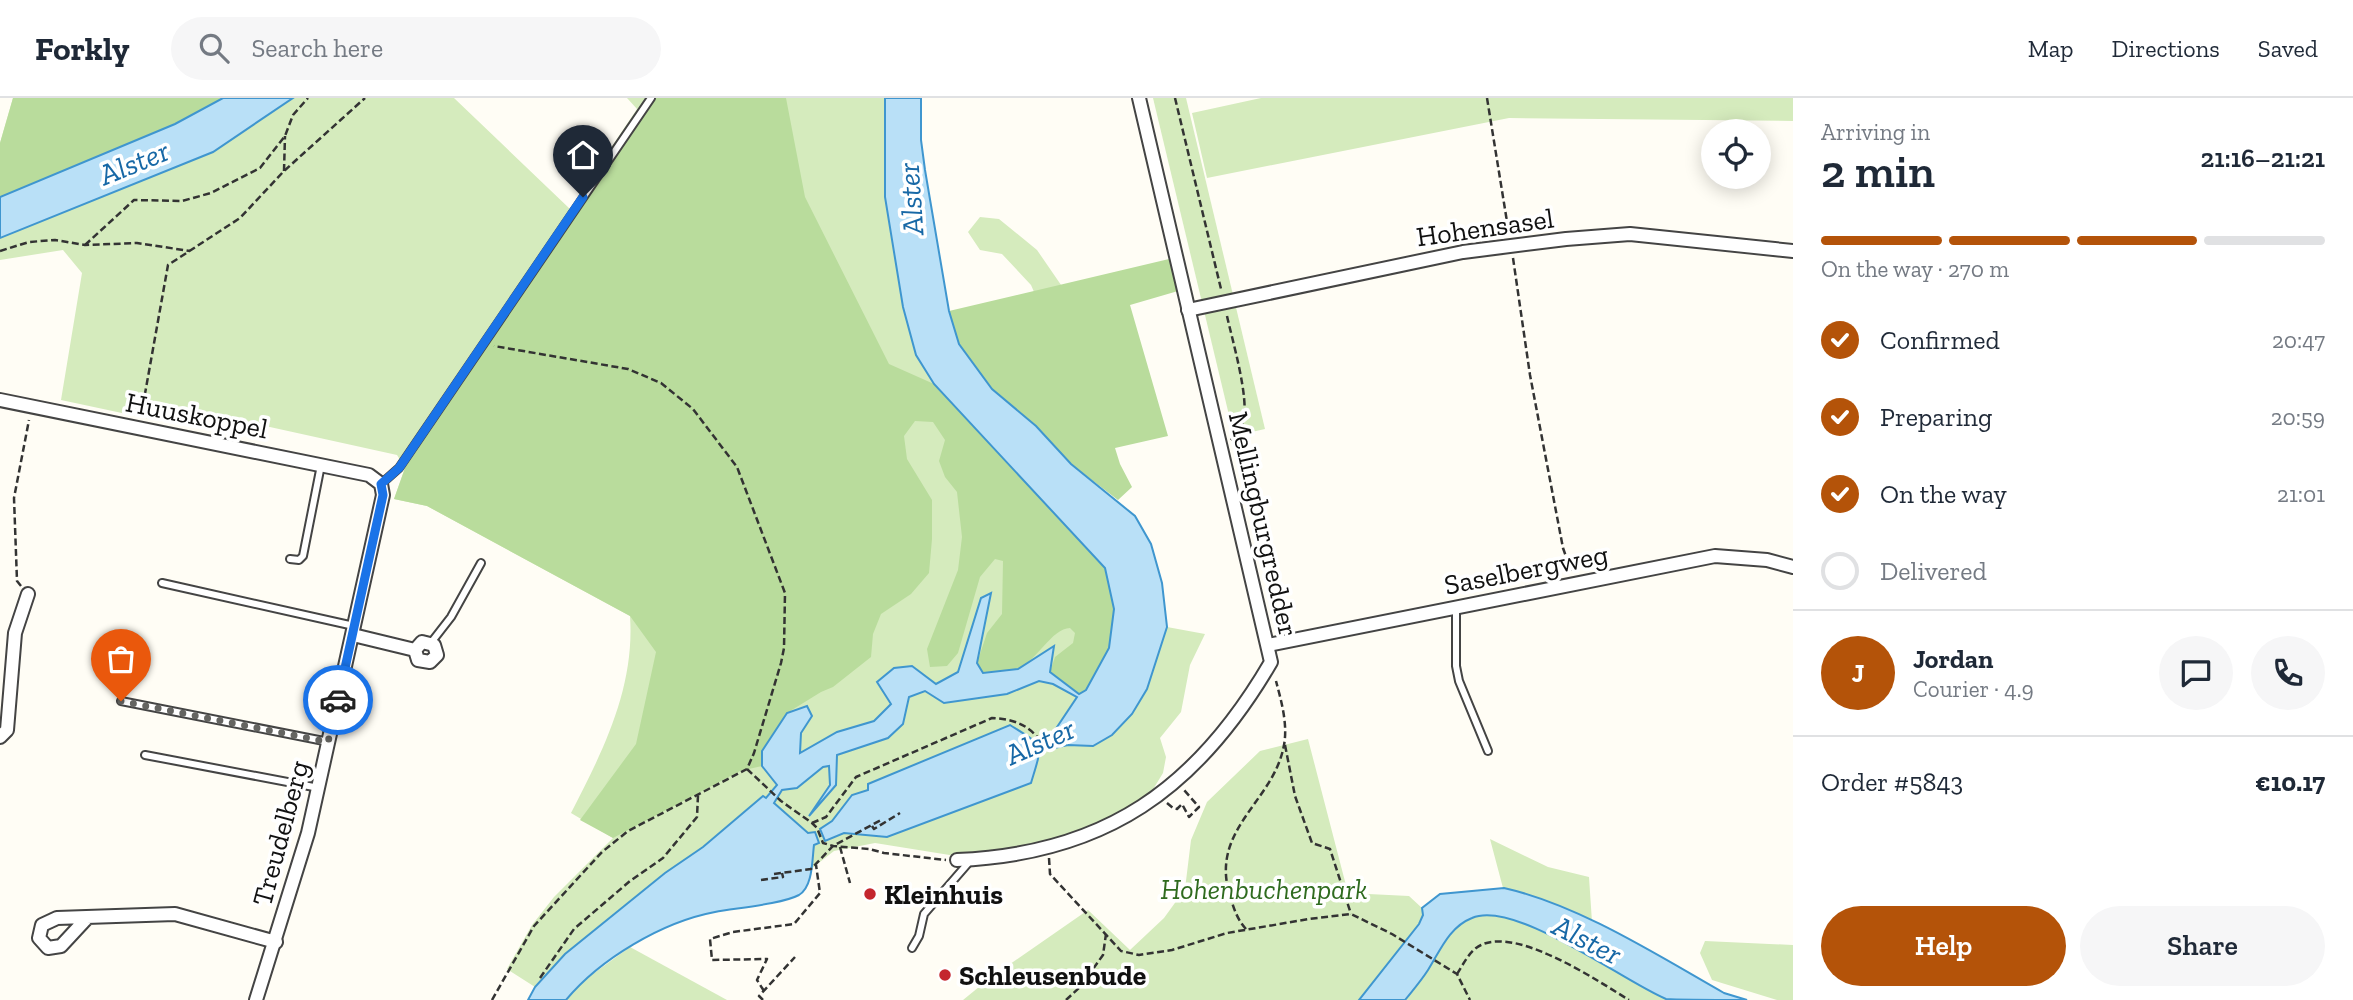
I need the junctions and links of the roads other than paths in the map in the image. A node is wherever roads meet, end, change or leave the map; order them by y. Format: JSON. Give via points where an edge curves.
{"nodes":[{"id":1,"x":651,"y":98,"type":"edge"},
{"id":2,"x":1139,"y":98,"type":"edge"},
{"id":3,"x":1793,"y":251,"type":"edge"},
{"id":4,"x":1188,"y":310,"type":"junction"},
{"id":5,"x":0,"y":401,"type":"edge"},
{"id":6,"x":321,"y":465,"type":"junction"},
{"id":7,"x":381,"y":484,"type":"junction"},
{"id":8,"x":290,"y":559,"type":"dead end"},
{"id":9,"x":481,"y":563,"type":"dead end"},
{"id":10,"x":1793,"y":567,"type":"edge"},
{"id":11,"x":162,"y":583,"type":"dead end"},
{"id":12,"x":28,"y":594,"type":"road end"},
{"id":13,"x":1456,"y":607,"type":"junction"},
{"id":14,"x":354,"y":631,"type":"junction"},
{"id":15,"x":430,"y":644,"type":"junction"},
{"id":16,"x":1268,"y":645,"type":"junction"},
{"id":17,"x":415,"y":650,"type":"junction"},
{"id":18,"x":121,"y":701,"type":"dead end"},
{"id":19,"x":0,"y":737,"type":"edge"},
{"id":20,"x":328,"y":742,"type":"junction"},
{"id":21,"x":1488,"y":751,"type":"dead end"},
{"id":22,"x":145,"y":755,"type":"dead end"},
{"id":23,"x":319,"y":788,"type":"junction"},
{"id":24,"x":957,"y":860,"type":"road end"},
{"id":25,"x":971,"y":860,"type":"junction"},
{"id":26,"x":87,"y":918,"type":"dead end"},
{"id":27,"x":276,"y":942,"type":"junction"},
{"id":28,"x":912,"y":948,"type":"dead end"},
{"id":29,"x":257,"y":1000,"type":"edge"}],
"edges":[{"from":1,"to":7,"type":"lane","via":[[399,468]]},
{"from":2,"to":4,"type":"street","name":"Mellingburgredder"},
{"from":3,"to":4,"type":"street","name":"Hohensasel","via":[[1630,234],[1511,245],[1463,251]]},
{"from":4,"to":16,"type":"street","name":"Mellingburgredder"},
{"from":5,"to":6,"type":"street","name":"Huuskoppel"},
{"from":6,"to":7,"type":"street","name":"Huuskoppel","via":[[369,475]]},
{"from":6,"to":8,"type":"lane","via":[[303,556]]},
{"from":7,"to":14,"type":"street","name":"Treudelberg","via":[[383,495]]},
{"from":9,"to":15,"type":"lane"},
{"from":10,"to":13,"type":"street","name":"Saselbergweg","via":[[1716,556]]},
{"from":11,"to":14,"type":"lane"},
{"from":12,"to":19,"type":"street","via":[[15,633],[7,730]]},
{"from":13,"to":16,"type":"street","name":"Saselbergweg"},
{"from":13,"to":21,"type":"lane","via":[[1455,666]]},
{"from":14,"to":17,"type":"street"},
{"from":14,"to":20,"type":"street","name":"Treudelberg"},
{"from":15,"to":17,"type":"street","via":[[422,642]]},
{"from":15,"to":17,"type":"street","via":[[437,655],[430,662],[418,660]]},
{"from":16,"to":25,"type":"street","name":"Mellingburgredder","via":[[1271,662],[1243,706],[1160,796],[1093,834],[1049,848]]},
{"from":18,"to":20,"type":"lane"},
{"from":20,"to":23,"type":"street","name":"Treudelberg"},
{"from":22,"to":23,"type":"lane"},
{"from":23,"to":27,"type":"street","name":"Treudelberg"},
{"from":24,"to":25,"type":"street","name":"Mellingburgredder"},
{"from":25,"to":28,"type":"lane","via":[[924,914]]},
{"from":26,"to":27,"type":"street","via":[[175,914]]},
{"from":27,"to":29,"type":"street","name":"Treudelberg"}]}
